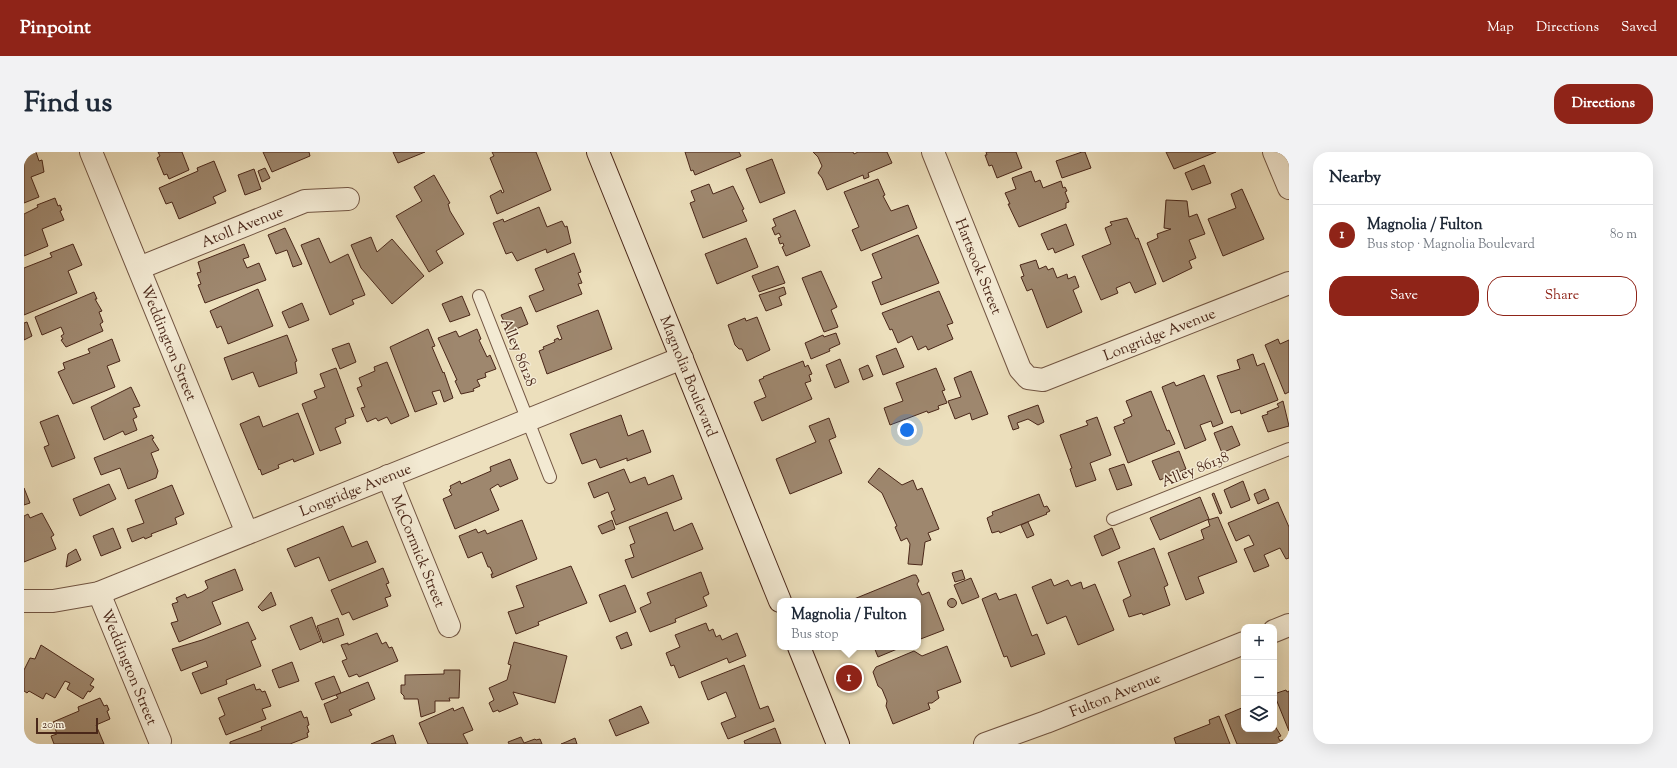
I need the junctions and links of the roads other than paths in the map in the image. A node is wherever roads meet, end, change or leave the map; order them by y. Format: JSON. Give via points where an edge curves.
{"nodes":[{"id":1,"x":91,"y":152,"type":"edge"},
{"id":2,"x":598,"y":152,"type":"edge"},
{"id":3,"x":933,"y":152,"type":"edge"},
{"id":4,"x":1274,"y":152,"type":"edge"},
{"id":5,"x":1289,"y":188,"type":"edge"},
{"id":6,"x":348,"y":199,"type":"dead end"},
{"id":7,"x":139,"y":268,"type":"junction"},
{"id":8,"x":1289,"y":283,"type":"edge"},
{"id":9,"x":479,"y":296,"type":"dead end"},
{"id":10,"x":682,"y":358,"type":"junction"},
{"id":11,"x":1028,"y":378,"type":"joint"},
{"id":12,"x":529,"y":419,"type":"junction"},
{"id":13,"x":1289,"y":449,"type":"edge"},
{"id":14,"x":388,"y":476,"type":"junction"},
{"id":15,"x":550,"y":477,"type":"dead end"},
{"id":16,"x":1113,"y":519,"type":"dead end"},
{"id":17,"x":247,"y":533,"type":"junction"},
{"id":18,"x":99,"y":593,"type":"junction"},
{"id":19,"x":779,"y":598,"type":"edge"},
{"id":20,"x":24,"y":601,"type":"edge"},
{"id":21,"x":1289,"y":625,"type":"edge"},
{"id":22,"x":449,"y":626,"type":"dead end"},
{"id":23,"x":1277,"y":630,"type":"edge"},
{"id":24,"x":1241,"y":644,"type":"edge"},
{"id":25,"x":800,"y":650,"type":"edge"},
{"id":26,"x":160,"y":741,"type":"dead end"},
{"id":27,"x":988,"y":743,"type":"edge"},
{"id":28,"x":838,"y":744,"type":"edge"}],
"edges":[{"from":1,"to":7,"type":"street","name":"Weddington Street"},
{"from":2,"to":10,"type":"street","name":"Magnolia Boulevard"},
{"from":3,"to":11,"type":"street","name":"Hartsook Street","via":[[1020,369]]},
{"from":4,"to":5,"type":"street"},
{"from":6,"to":7,"type":"street","name":"Atoll Avenue","via":[[305,201]]},
{"from":7,"to":17,"type":"street","name":"Weddington Street"},
{"from":8,"to":11,"type":"street","name":"Longridge Avenue","via":[[1043,380]]},
{"from":9,"to":12,"type":"lane","name":"Alley 86128"},
{"from":10,"to":12,"type":"street","name":"Longridge Avenue"},
{"from":10,"to":19,"type":"street","name":"Magnolia Boulevard"},
{"from":12,"to":14,"type":"street","name":"Longridge Avenue"},
{"from":12,"to":15,"type":"lane","name":"Alley 86128"},
{"from":13,"to":16,"type":"lane","name":"Alley 86138"},
{"from":14,"to":17,"type":"street","name":"Longridge Avenue"},
{"from":14,"to":22,"type":"street","name":"McCormick Street"},
{"from":17,"to":18,"type":"street","name":"Longridge Avenue"},
{"from":18,"to":20,"type":"street","name":"Longridge Avenue","via":[[52,602]]},
{"from":18,"to":26,"type":"street","name":"Weddington Street"},
{"from":21,"to":23,"type":"street"},
{"from":24,"to":27,"type":"street","name":"Fulton Avenue"},
{"from":25,"to":28,"type":"street"}]}
